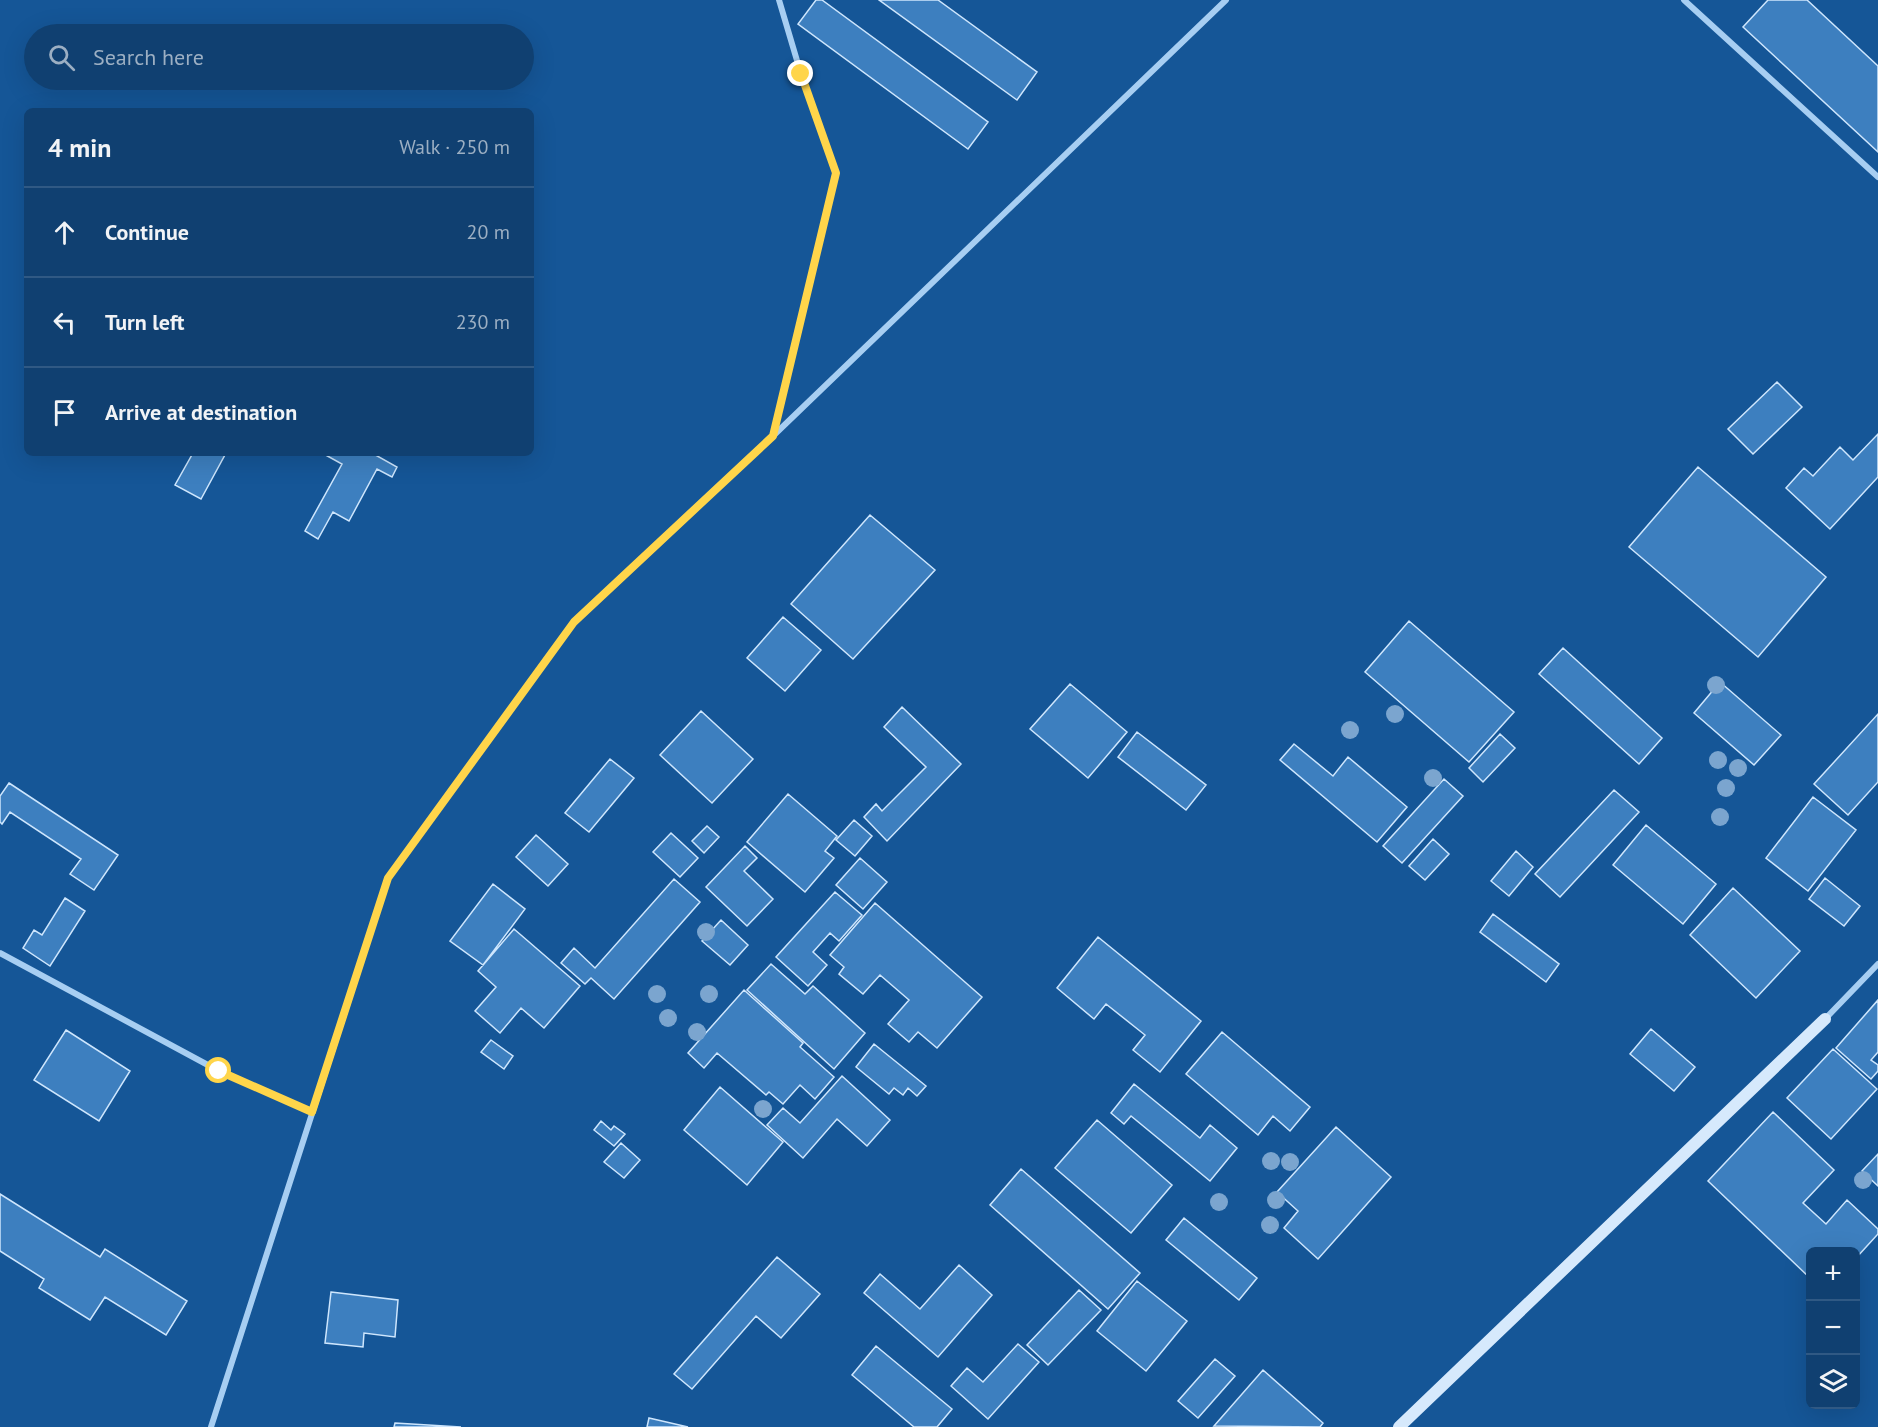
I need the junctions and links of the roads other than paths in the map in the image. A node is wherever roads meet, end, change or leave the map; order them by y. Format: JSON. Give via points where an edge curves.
{"nodes":[{"id":1,"x":779,"y":0,"type":"edge"},
{"id":2,"x":1226,"y":0,"type":"edge"},
{"id":3,"x":1684,"y":0,"type":"edge"},
{"id":4,"x":1878,"y":177,"type":"edge"},
{"id":5,"x":773,"y":436,"type":"junction"},
{"id":6,"x":0,"y":953,"type":"edge"},
{"id":7,"x":1878,"y":964,"type":"edge"},
{"id":8,"x":1826,"y":1019,"type":"joint"},
{"id":9,"x":312,"y":1112,"type":"junction"},
{"id":10,"x":211,"y":1427,"type":"edge"},
{"id":11,"x":1399,"y":1427,"type":"edge"}],
"edges":[{"from":1,"to":5,"type":"street","via":[[836,173]]},
{"from":2,"to":5,"type":"street"},
{"from":3,"to":4,"type":"street"},
{"from":5,"to":9,"type":"street","via":[[574,622],[388,878]]},
{"from":6,"to":9,"type":"street","via":[[219,1071]]},
{"from":7,"to":8,"type":"street"},
{"from":8,"to":11,"type":"street"},
{"from":9,"to":10,"type":"street"}]}
